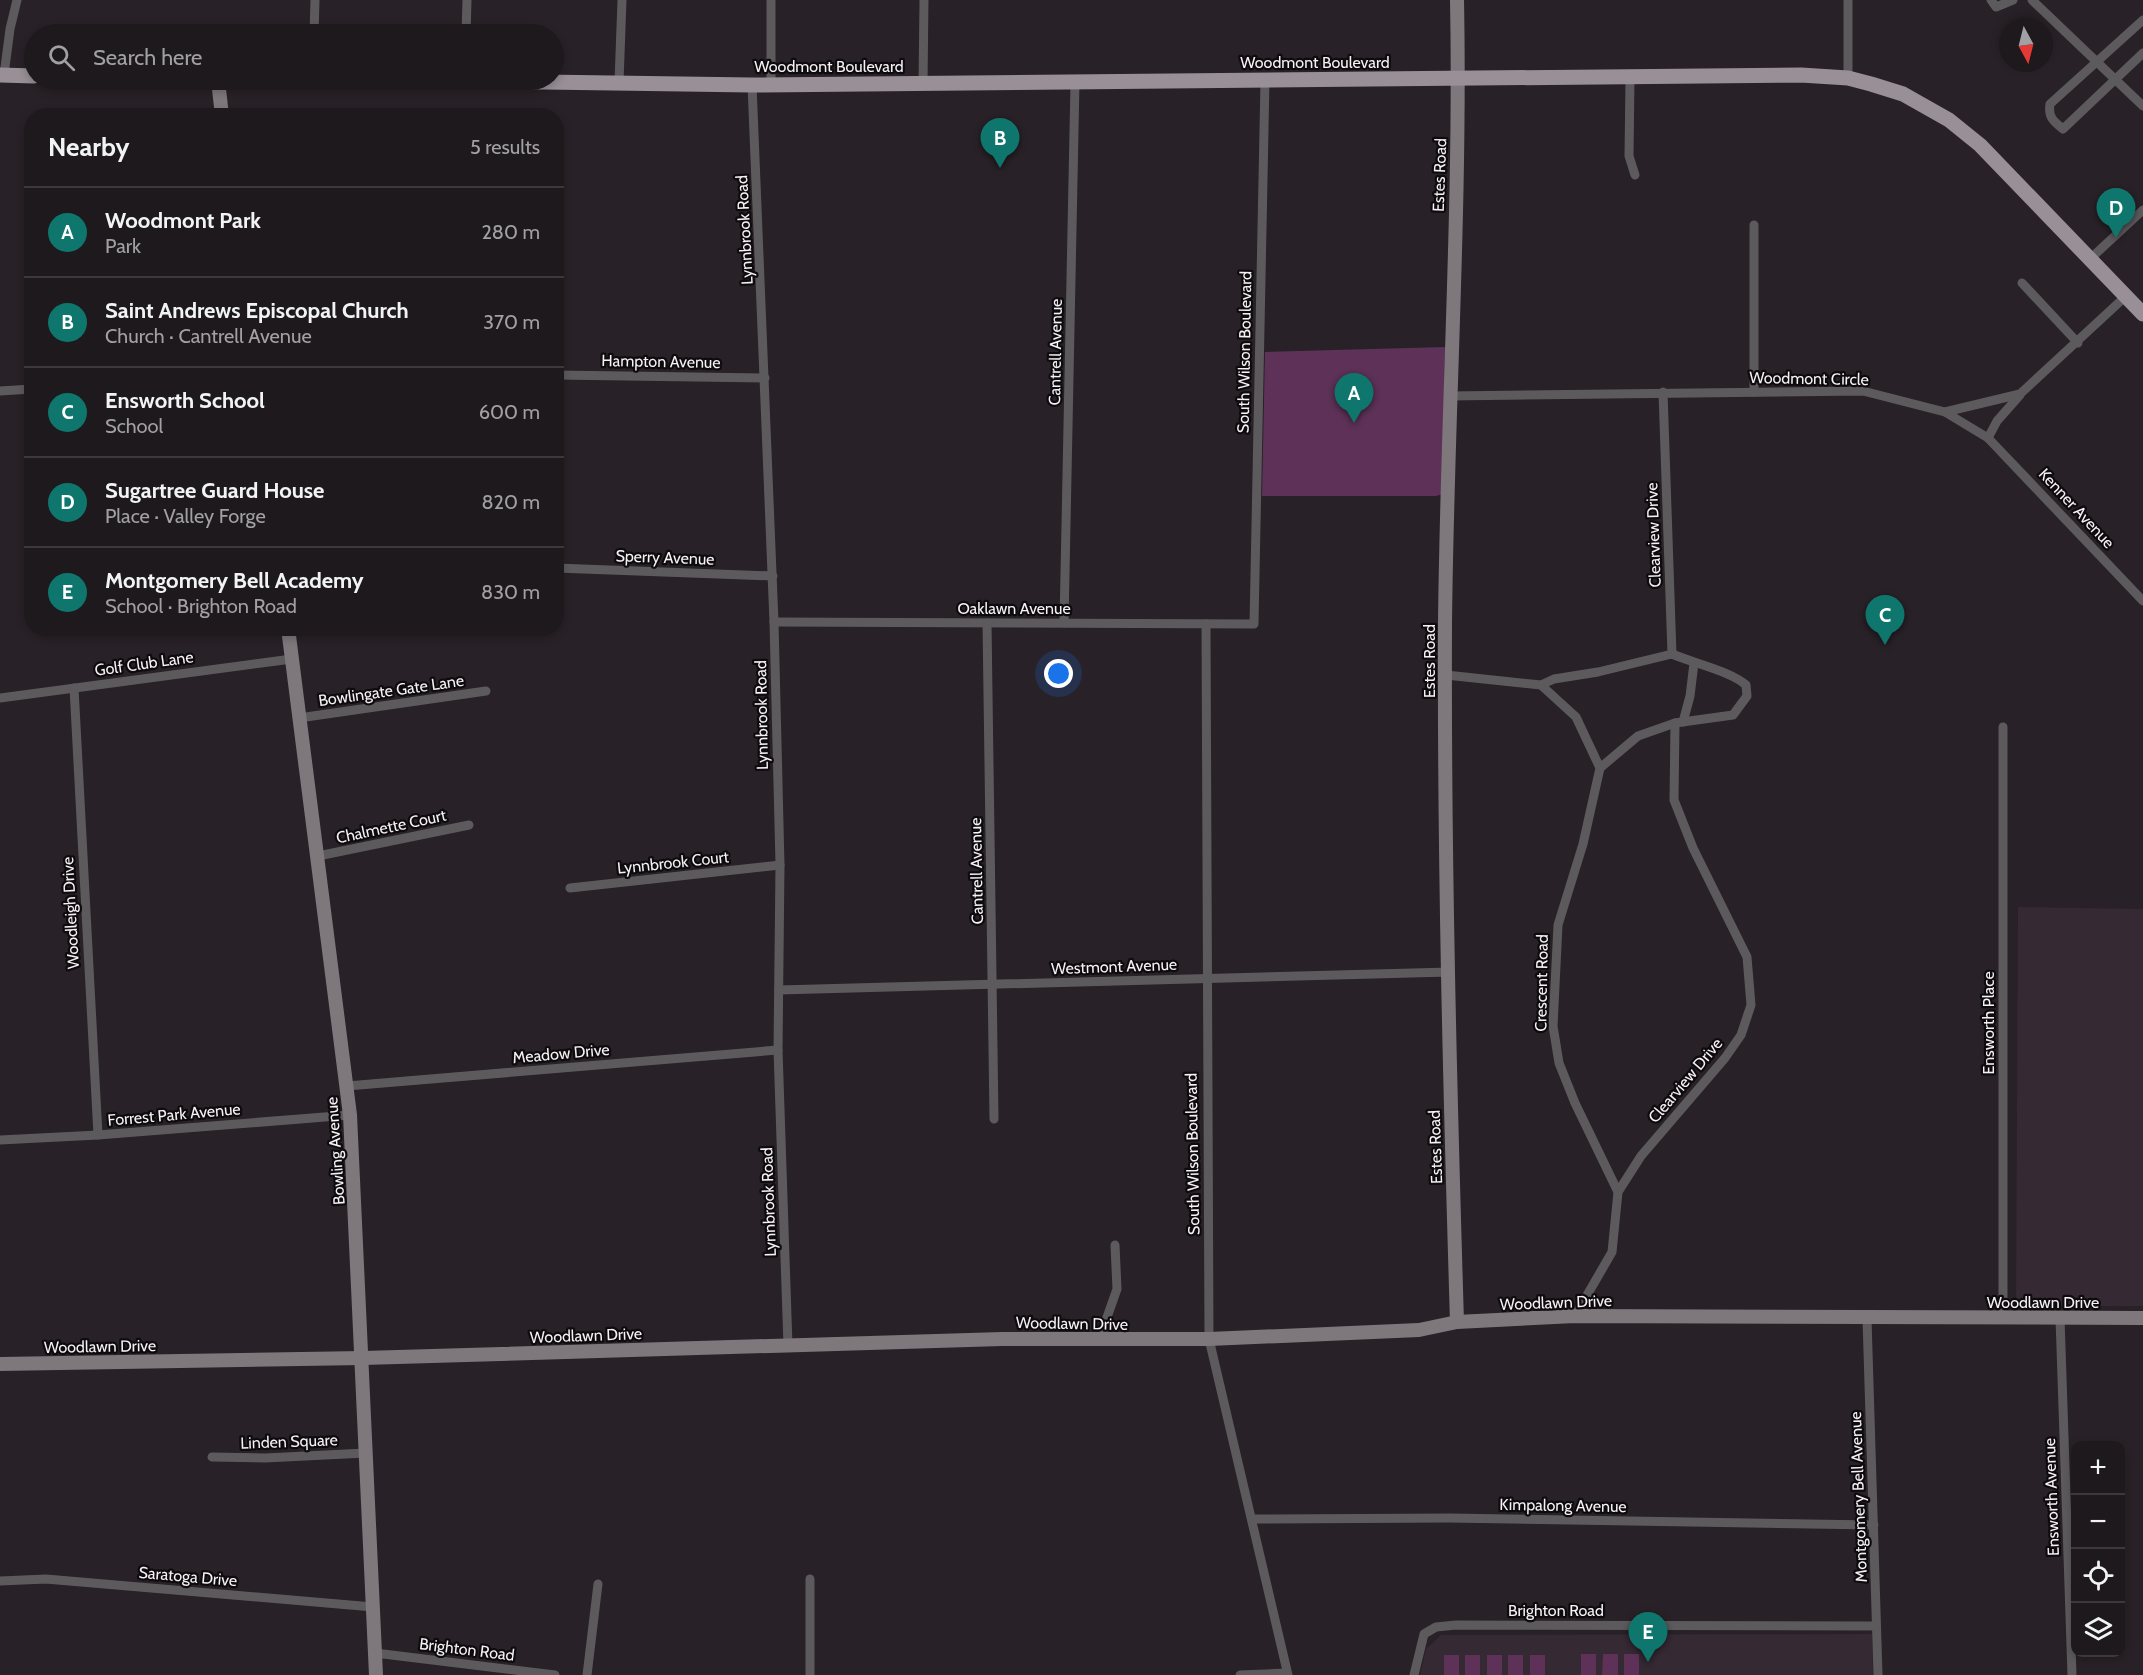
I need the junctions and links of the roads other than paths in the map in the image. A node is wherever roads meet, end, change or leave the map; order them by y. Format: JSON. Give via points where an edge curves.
{"nodes":[{"id":1,"x":17,"y":0,"type":"edge"},
{"id":2,"x":315,"y":0,"type":"edge"},
{"id":3,"x":467,"y":0,"type":"edge"},
{"id":4,"x":621,"y":0,"type":"edge"},
{"id":5,"x":771,"y":0,"type":"edge"},
{"id":6,"x":924,"y":0,"type":"edge"},
{"id":7,"x":1457,"y":0,"type":"edge"},
{"id":8,"x":1848,"y":0,"type":"edge"},
{"id":9,"x":1991,"y":0,"type":"edge"},
{"id":10,"x":2013,"y":0,"type":"edge"},
{"id":11,"x":2032,"y":0,"type":"edge"},
{"id":12,"x":2143,"y":20,"type":"edge"},
{"id":13,"x":314,"y":24,"type":"edge"},
{"id":14,"x":466,"y":24,"type":"edge"},
{"id":15,"x":2143,"y":53,"type":"edge"},
{"id":16,"x":2098,"y":62,"type":"junction"},
{"id":17,"x":2,"y":75,"type":"edge"},
{"id":18,"x":24,"y":75,"type":"edge"},
{"id":19,"x":2115,"y":77,"type":"junction"},
{"id":20,"x":1848,"y":78,"type":"junction"},
{"id":21,"x":1630,"y":79,"type":"junction"},
{"id":22,"x":1265,"y":80,"type":"junction"},
{"id":23,"x":1459,"y":80,"type":"junction"},
{"id":24,"x":564,"y":81,"type":"edge"},
{"id":25,"x":620,"y":82,"type":"junction"},
{"id":26,"x":1075,"y":82,"type":"junction"},
{"id":27,"x":771,"y":84,"type":"junction"},
{"id":28,"x":923,"y":84,"type":"junction"},
{"id":29,"x":752,"y":85,"type":"junction"},
{"id":30,"x":219,"y":90,"type":"edge"},
{"id":31,"x":2143,"y":106,"type":"edge"},
{"id":32,"x":221,"y":108,"type":"edge"},
{"id":33,"x":1635,"y":175,"type":"dead end"},
{"id":34,"x":2143,"y":210,"type":"edge"},
{"id":35,"x":1754,"y":225,"type":"dead end"},
{"id":36,"x":2091,"y":258,"type":"junction"},
{"id":37,"x":2022,"y":283,"type":"dead end"},
{"id":38,"x":2126,"y":296,"type":"junction"},
{"id":39,"x":2143,"y":314,"type":"edge"},
{"id":40,"x":2078,"y":343,"type":"junction"},
{"id":41,"x":564,"y":375,"type":"edge"},
{"id":42,"x":765,"y":378,"type":"junction"},
{"id":43,"x":24,"y":389,"type":"edge"},
{"id":44,"x":0,"y":391,"type":"edge"},
{"id":45,"x":1663,"y":392,"type":"junction"},
{"id":46,"x":1754,"y":392,"type":"junction"},
{"id":47,"x":2020,"y":394,"type":"junction"},
{"id":48,"x":1449,"y":396,"type":"junction"},
{"id":49,"x":1945,"y":412,"type":"junction"},
{"id":50,"x":1988,"y":438,"type":"junction"},
{"id":51,"x":564,"y":568,"type":"edge"},
{"id":52,"x":773,"y":576,"type":"junction"},
{"id":53,"x":2143,"y":601,"type":"edge"},
{"id":54,"x":774,"y":622,"type":"junction"},
{"id":55,"x":987,"y":623,"type":"junction"},
{"id":56,"x":1064,"y":623,"type":"junction"},
{"id":57,"x":1206,"y":624,"type":"junction"},
{"id":58,"x":1254,"y":624,"type":"joint"},
{"id":59,"x":289,"y":636,"type":"edge"},
{"id":60,"x":1672,"y":654,"type":"junction"},
{"id":61,"x":292,"y":659,"type":"junction"},
{"id":62,"x":1694,"y":663,"type":"junction"},
{"id":63,"x":1446,"y":675,"type":"junction"},
{"id":64,"x":1541,"y":685,"type":"junction"},
{"id":65,"x":74,"y":688,"type":"junction"},
{"id":66,"x":486,"y":691,"type":"dead end"},
{"id":67,"x":0,"y":698,"type":"edge"},
{"id":68,"x":299,"y":718,"type":"junction"},
{"id":69,"x":1679,"y":723,"type":"junction"},
{"id":70,"x":2003,"y":727,"type":"dead end"},
{"id":71,"x":1600,"y":768,"type":"junction"},
{"id":72,"x":470,"y":825,"type":"dead end"},
{"id":73,"x":318,"y":856,"type":"junction"},
{"id":74,"x":780,"y":865,"type":"junction"},
{"id":75,"x":570,"y":888,"type":"dead end"},
{"id":76,"x":1450,"y":972,"type":"junction"},
{"id":77,"x":1206,"y":978,"type":"junction"},
{"id":78,"x":992,"y":985,"type":"junction"},
{"id":79,"x":779,"y":990,"type":"junction"},
{"id":80,"x":777,"y":1050,"type":"junction"},
{"id":81,"x":347,"y":1086,"type":"junction"},
{"id":82,"x":350,"y":1115,"type":"junction"},
{"id":83,"x":994,"y":1119,"type":"dead end"},
{"id":84,"x":98,"y":1136,"type":"junction"},
{"id":85,"x":0,"y":1140,"type":"edge"},
{"id":86,"x":1618,"y":1192,"type":"junction"},
{"id":87,"x":1114,"y":1245,"type":"dead end"},
{"id":88,"x":1575,"y":1316,"type":"junction"},
{"id":89,"x":2003,"y":1318,"type":"junction"},
{"id":90,"x":2060,"y":1318,"type":"junction"},
{"id":91,"x":2143,"y":1318,"type":"edge"},
{"id":92,"x":1867,"y":1319,"type":"junction"},
{"id":93,"x":1458,"y":1322,"type":"junction"},
{"id":94,"x":1103,"y":1339,"type":"junction"},
{"id":95,"x":1209,"y":1339,"type":"junction"},
{"id":96,"x":788,"y":1346,"type":"junction"},
{"id":97,"x":363,"y":1358,"type":"junction"},
{"id":98,"x":0,"y":1364,"type":"edge"},
{"id":99,"x":366,"y":1453,"type":"junction"},
{"id":100,"x":212,"y":1457,"type":"dead end"},
{"id":101,"x":1252,"y":1519,"type":"junction"},
{"id":102,"x":1874,"y":1525,"type":"junction"},
{"id":103,"x":810,"y":1579,"type":"dead end"},
{"id":104,"x":0,"y":1581,"type":"edge"},
{"id":105,"x":598,"y":1584,"type":"dead end"},
{"id":106,"x":374,"y":1607,"type":"junction"},
{"id":107,"x":1876,"y":1626,"type":"junction"},
{"id":108,"x":375,"y":1653,"type":"junction"},
{"id":109,"x":1287,"y":1674,"type":"edge"},
{"id":110,"x":376,"y":1675,"type":"edge"},
{"id":111,"x":555,"y":1675,"type":"edge"},
{"id":112,"x":587,"y":1675,"type":"edge"},
{"id":113,"x":810,"y":1675,"type":"edge"},
{"id":114,"x":1240,"y":1675,"type":"edge"},
{"id":115,"x":1414,"y":1675,"type":"edge"},
{"id":116,"x":1878,"y":1675,"type":"edge"},
{"id":117,"x":2072,"y":1675,"type":"edge"}],
"edges":[{"from":1,"to":17,"type":"street"},
{"from":2,"to":13,"type":"street"},
{"from":3,"to":14,"type":"street"},
{"from":4,"to":25,"type":"street"},
{"from":5,"to":27,"type":"street"},
{"from":6,"to":28,"type":"street"},
{"from":7,"to":23,"type":"street","name":"Estes Road"},
{"from":8,"to":20,"type":"street"},
{"from":9,"to":10,"type":"street","via":[[1996,8]]},
{"from":11,"to":16,"type":"street"},
{"from":12,"to":16,"type":"street"},
{"from":15,"to":19,"type":"street"},
{"from":16,"to":19,"type":"street"},
{"from":16,"to":19,"type":"street","via":[[2050,104],[2053,121],[2063,129]]},
{"from":17,"to":18,"type":"main road"},
{"from":19,"to":31,"type":"street"},
{"from":20,"to":21,"type":"main road","name":"Woodmont Boulevard","via":[[1801,75]]},
{"from":20,"to":36,"type":"main road","name":"Woodmont Boulevard","via":[[1903,94],[1949,120],[1980,145]]},
{"from":21,"to":23,"type":"main road","name":"Woodmont Boulevard"},
{"from":21,"to":33,"type":"street","via":[[1629,156]]},
{"from":22,"to":23,"type":"main road","name":"Woodmont Boulevard"},
{"from":22,"to":26,"type":"main road","name":"Woodmont Boulevard"},
{"from":22,"to":58,"type":"street","name":"South Wilson Boulevard"},
{"from":23,"to":48,"type":"street","name":"Estes Road"},
{"from":24,"to":25,"type":"main road","name":"Woodmont Boulevard"},
{"from":25,"to":29,"type":"main road","name":"Woodmont Boulevard"},
{"from":26,"to":28,"type":"main road","name":"Woodmont Boulevard"},
{"from":26,"to":56,"type":"street","name":"Cantrell Avenue"},
{"from":27,"to":28,"type":"main road","name":"Woodmont Boulevard"},
{"from":27,"to":29,"type":"main road","name":"Woodmont Boulevard"},
{"from":29,"to":42,"type":"street","name":"Lynnbrook Road"},
{"from":30,"to":32,"type":"street"},
{"from":34,"to":36,"type":"street"},
{"from":35,"to":46,"type":"street"},
{"from":36,"to":38,"type":"main road","name":"Woodmont Boulevard"},
{"from":37,"to":40,"type":"street"},
{"from":38,"to":39,"type":"main road","name":"Woodmont Boulevard"},
{"from":38,"to":40,"type":"street","name":"Woodmont Circle"},
{"from":40,"to":47,"type":"street","name":"Woodmont Circle"},
{"from":41,"to":42,"type":"street","name":"Hampton Avenue"},
{"from":42,"to":52,"type":"street","name":"Lynnbrook Road"},
{"from":43,"to":44,"type":"street"},
{"from":45,"to":46,"type":"street","name":"Woodmont Circle"},
{"from":45,"to":48,"type":"street","name":"Woodmont Circle"},
{"from":45,"to":60,"type":"street","name":"Clearview Drive"},
{"from":46,"to":49,"type":"street","name":"Woodmont Circle","via":[[1863,392]]},
{"from":47,"to":49,"type":"street","name":"Woodmont Circle"},
{"from":47,"to":50,"type":"street"},
{"from":48,"to":63,"type":"street","name":"Estes Road"},
{"from":49,"to":50,"type":"street","name":"Kenner Avenue"},
{"from":50,"to":53,"type":"street","name":"Kenner Avenue"},
{"from":51,"to":52,"type":"street","name":"Sperry Avenue"},
{"from":52,"to":54,"type":"street","name":"Lynnbrook Road"},
{"from":54,"to":55,"type":"street","name":"Oaklawn Avenue"},
{"from":54,"to":74,"type":"street","name":"Lynnbrook Road"},
{"from":55,"to":56,"type":"street","name":"Oaklawn Avenue"},
{"from":55,"to":78,"type":"street","name":"Cantrell Avenue"},
{"from":56,"to":57,"type":"street","name":"Oaklawn Avenue"},
{"from":57,"to":58,"type":"street","name":"Oaklawn Avenue"},
{"from":57,"to":77,"type":"street","name":"South Wilson Boulevard"},
{"from":59,"to":61,"type":"street","name":"Bowling Avenue"},
{"from":60,"to":62,"type":"street"},
{"from":60,"to":64,"type":"street"},
{"from":61,"to":65,"type":"street","name":"Golf Club Lane"},
{"from":61,"to":68,"type":"street","name":"Bowling Avenue"},
{"from":62,"to":69,"type":"street","name":"Clearview Drive","via":[[1690,696]]},
{"from":62,"to":69,"type":"street","via":[[1736,676],[1746,685],[1747,696],[1733,715]]},
{"from":63,"to":64,"type":"street"},
{"from":63,"to":76,"type":"street","name":"Estes Road"},
{"from":64,"to":71,"type":"street","via":[[1576,717]]},
{"from":65,"to":67,"type":"street","name":"Golf Club Lane"},
{"from":65,"to":84,"type":"street","name":"Woodleigh Drive"},
{"from":66,"to":68,"type":"street","name":"Bowlingate Gate Lane"},
{"from":68,"to":73,"type":"street","name":"Bowling Avenue"},
{"from":69,"to":71,"type":"street","via":[[1638,736]]},
{"from":69,"to":86,"type":"street","name":"Clearview Drive","via":[[1674,800],[1693,848],[1747,957],[1751,1005],[1741,1035],[1725,1058],[1641,1156]]},
{"from":70,"to":89,"type":"street","name":"Ensworth Place"},
{"from":71,"to":86,"type":"street","name":"Crescent Road","via":[[1583,844],[1558,925],[1552,1026],[1571,1094]]},
{"from":72,"to":73,"type":"street","name":"Chalmette Court"},
{"from":73,"to":81,"type":"street","name":"Bowling Avenue"},
{"from":74,"to":75,"type":"street","name":"Lynnbrook Court"},
{"from":74,"to":79,"type":"street","name":"Lynnbrook Road"},
{"from":76,"to":77,"type":"street","name":"Westmont Avenue"},
{"from":76,"to":93,"type":"street","name":"Estes Road","via":[[1448,1028]]},
{"from":77,"to":78,"type":"street","name":"Westmont Avenue"},
{"from":77,"to":95,"type":"street","name":"South Wilson Boulevard"},
{"from":78,"to":79,"type":"street","name":"Westmont Avenue"},
{"from":78,"to":83,"type":"street","name":"Cantrell Avenue"},
{"from":79,"to":80,"type":"street","name":"Lynnbrook Road"},
{"from":80,"to":81,"type":"street","name":"Meadow Drive"},
{"from":80,"to":96,"type":"street","name":"Lynnbrook Road"},
{"from":81,"to":82,"type":"street","name":"Bowling Avenue"},
{"from":82,"to":84,"type":"street","name":"Forrest Park Avenue"},
{"from":82,"to":97,"type":"street","name":"Bowling Avenue"},
{"from":84,"to":85,"type":"street","name":"Forrest Park Avenue"},
{"from":86,"to":88,"type":"street","name":"Clearview Drive","via":[[1612,1252]]},
{"from":87,"to":94,"type":"street","via":[[1117,1289]]},
{"from":88,"to":92,"type":"street","name":"Woodlawn Drive"},
{"from":88,"to":93,"type":"street","name":"Woodlawn Drive"},
{"from":89,"to":90,"type":"street","name":"Woodlawn Drive"},
{"from":89,"to":92,"type":"street","name":"Woodlawn Drive"},
{"from":90,"to":91,"type":"street","name":"Woodlawn Drive"},
{"from":90,"to":117,"type":"street","name":"Ensworth Avenue"},
{"from":92,"to":102,"type":"street","name":"Montgomery Bell Avenue"},
{"from":93,"to":95,"type":"street","name":"Woodlawn Drive","via":[[1419,1330]]},
{"from":94,"to":95,"type":"street","name":"Woodlawn Drive"},
{"from":94,"to":96,"type":"street","name":"Woodlawn Drive"},
{"from":95,"to":101,"type":"street","name":"South Wilson Boulevard"},
{"from":96,"to":97,"type":"street","name":"Woodlawn Drive"},
{"from":97,"to":98,"type":"street","name":"Woodlawn Drive"},
{"from":97,"to":99,"type":"street","name":"Bowling Avenue"},
{"from":99,"to":100,"type":"street","name":"Linden Square"},
{"from":99,"to":106,"type":"street","name":"Bowling Avenue"},
{"from":101,"to":102,"type":"street","name":"Kimpalong Avenue"},
{"from":101,"to":109,"type":"street","name":"South Wilson Boulevard"},
{"from":102,"to":107,"type":"street","name":"Montgomery Bell Avenue"},
{"from":103,"to":113,"type":"street"},
{"from":104,"to":106,"type":"street","name":"Saratoga Drive","via":[[46,1579]]},
{"from":105,"to":112,"type":"street"},
{"from":106,"to":108,"type":"street","name":"Bowling Avenue"},
{"from":107,"to":115,"type":"street","name":"Brighton Road","via":[[1456,1625],[1424,1634]]},
{"from":107,"to":116,"type":"street","name":"Montgomery Bell Avenue"},
{"from":108,"to":110,"type":"street","name":"Bowling Avenue"},
{"from":108,"to":111,"type":"street","name":"Brighton Road"},
{"from":109,"to":114,"type":"street"}]}
